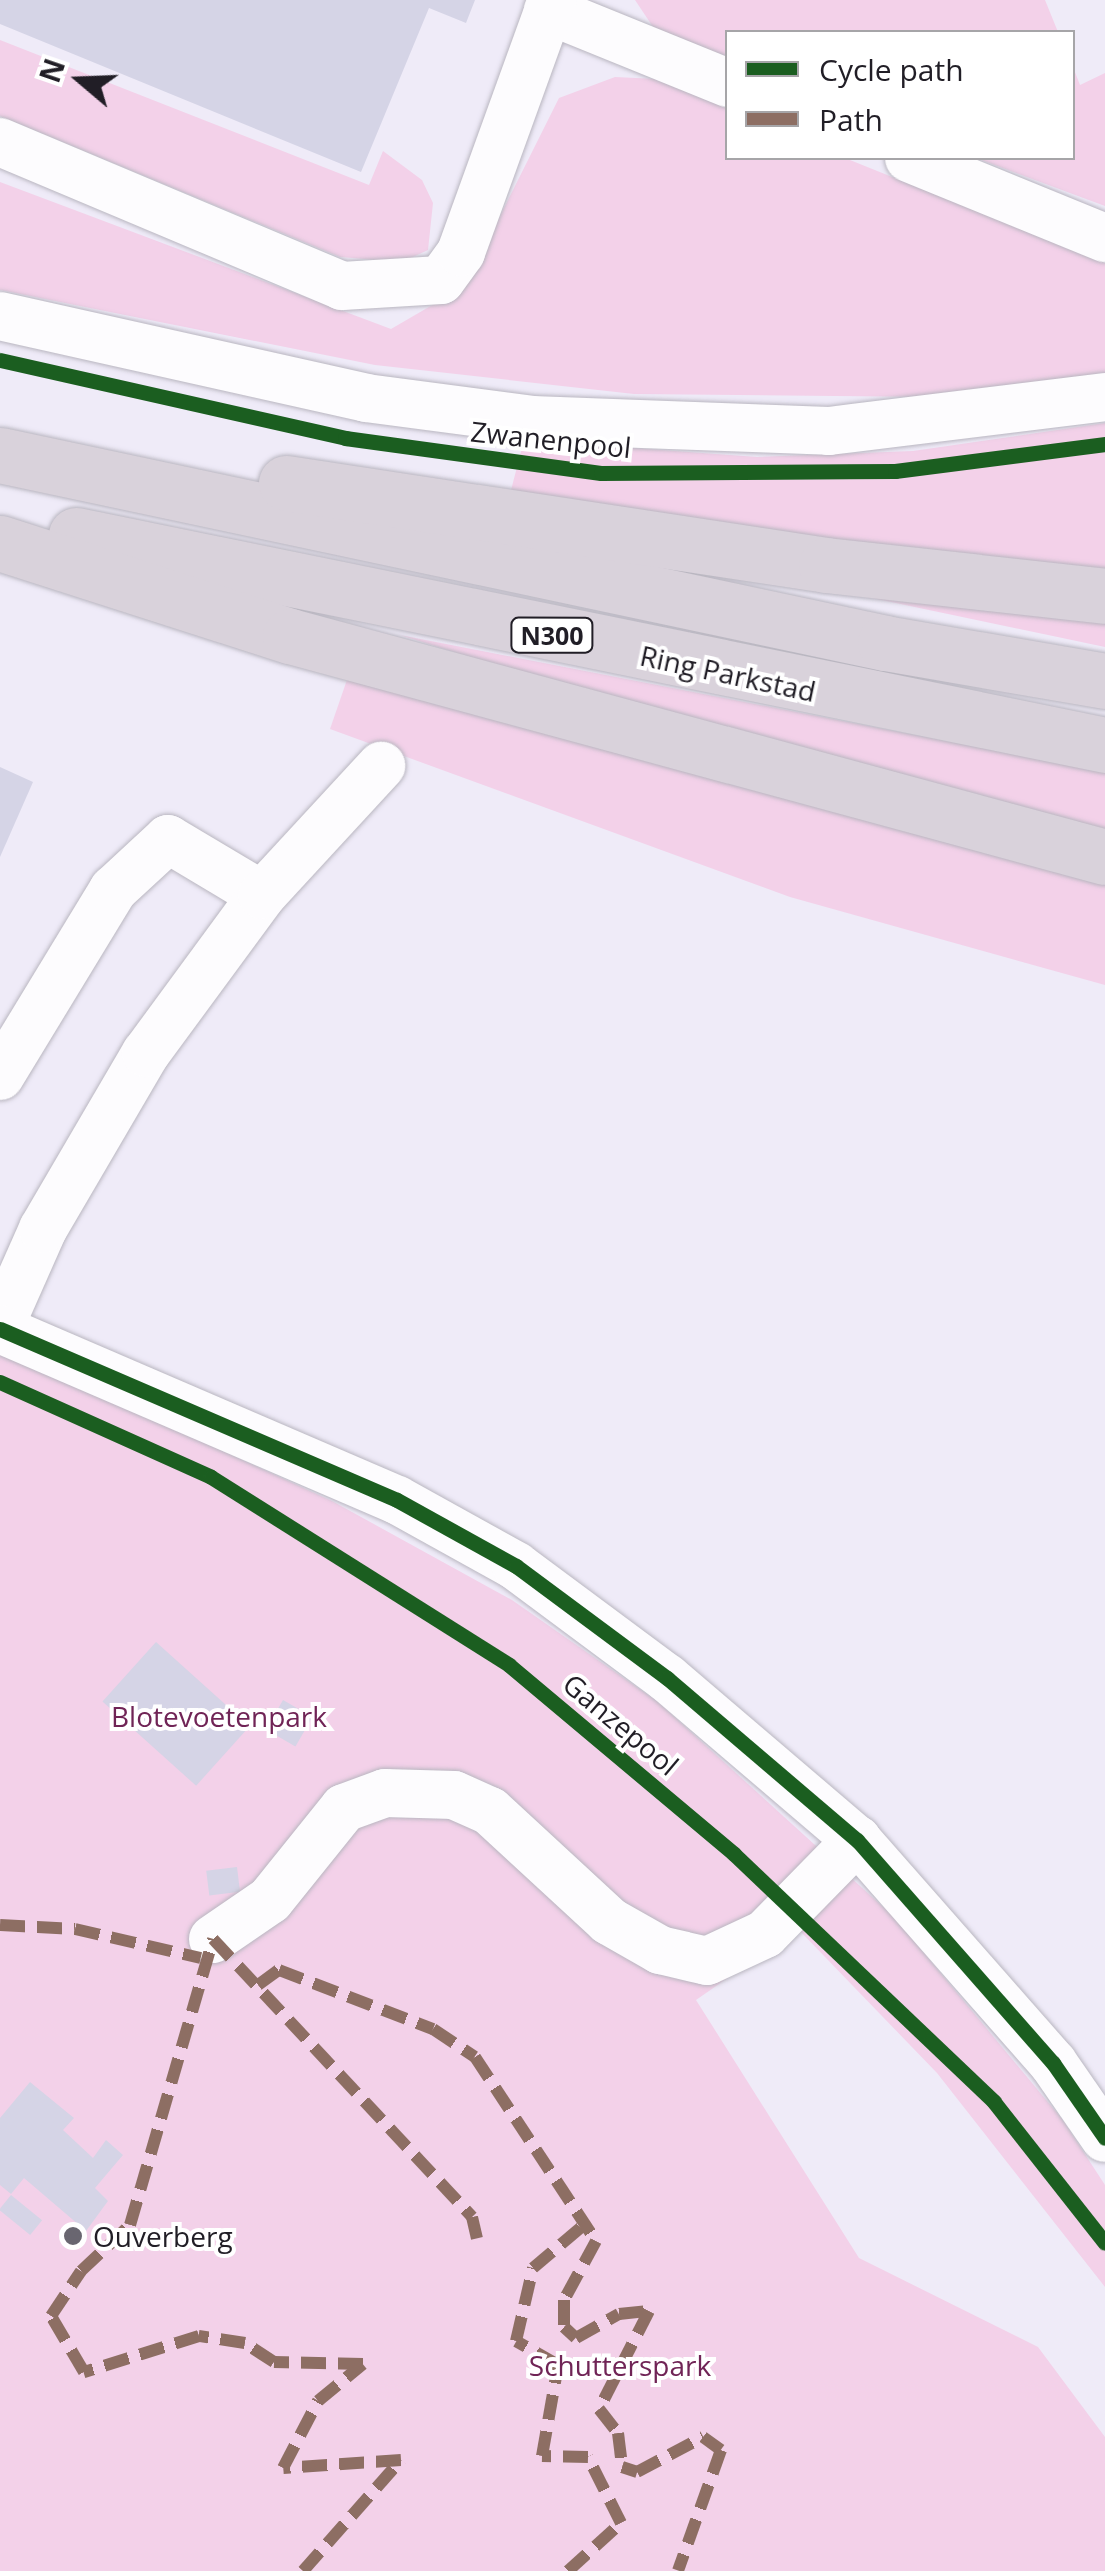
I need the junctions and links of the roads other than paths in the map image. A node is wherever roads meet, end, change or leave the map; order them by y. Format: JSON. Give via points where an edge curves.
{"nodes":[{"id":1,"x":550,"y":5,"type":"edge"},
{"id":2,"x":725,"y":83,"type":"edge"},
{"id":3,"x":0,"y":142,"type":"edge"},
{"id":4,"x":914,"y":160,"type":"edge"},
{"id":5,"x":1105,"y":238,"type":"edge"},
{"id":6,"x":0,"y":316,"type":"edge"},
{"id":7,"x":1105,"y":397,"type":"edge"},
{"id":8,"x":0,"y":452,"type":"edge"},
{"id":9,"x":0,"y":520,"type":"edge"},
{"id":10,"x":0,"y":543,"type":"edge"},
{"id":11,"x":1105,"y":596,"type":"edge"},
{"id":12,"x":1105,"y":681,"type":"edge"},
{"id":13,"x":1105,"y":746,"type":"edge"},
{"id":14,"x":381,"y":766,"type":"dead end"},
{"id":15,"x":1105,"y":857,"type":"edge"},
{"id":16,"x":262,"y":895,"type":"junction"},
{"id":17,"x":0,"y":1076,"type":"edge"},
{"id":18,"x":0,"y":1327,"type":"edge"},
{"id":19,"x":857,"y":1840,"type":"junction"},
{"id":20,"x":213,"y":1938,"type":"dead end"},
{"id":21,"x":1105,"y":2138,"type":"edge"}],
"edges":[{"from":1,"to":2,"type":"street"},
{"from":1,"to":3,"type":"street","via":[[461,252],[441,280],[342,286]]},
{"from":4,"to":5,"type":"street"},
{"from":6,"to":7,"type":"street","name":"Zwanenpool","via":[[366,398],[532,420],[829,432]]},
{"from":8,"to":11,"type":"highway","number":"N300"},
{"from":8,"to":12,"type":"highway","number":"N300","via":[[885,644]]},
{"from":9,"to":13,"type":"highway","name":"Ring Parkstad","number":"N300"},
{"from":10,"to":15,"type":"highway","number":"N300","via":[[290,636]]},
{"from":14,"to":16,"type":"street"},
{"from":16,"to":17,"type":"street","via":[[168,838],[113,890]]},
{"from":16,"to":18,"type":"street","via":[[146,1053],[43,1230]]},
{"from":18,"to":19,"type":"street","via":[[397,1500],[516,1566],[667,1678]]},
{"from":19,"to":20,"type":"street","via":[[745,1954],[707,1961],[660,1950],[609,1920],[490,1811],[420,1790],[344,1808],[270,1900]]},
{"from":19,"to":21,"type":"street","via":[[1053,2063]]}]}
